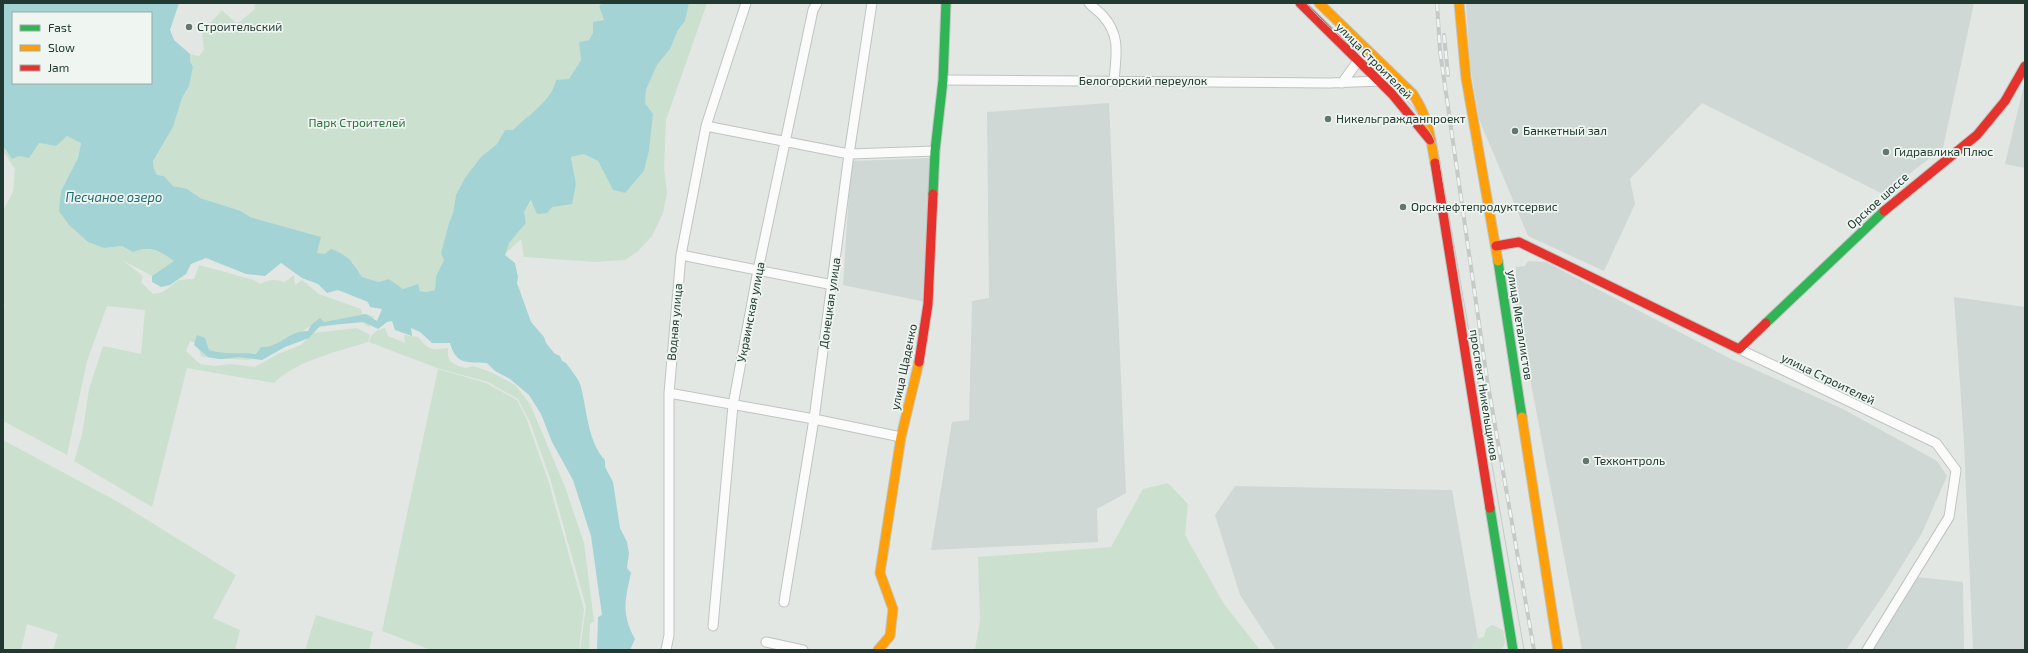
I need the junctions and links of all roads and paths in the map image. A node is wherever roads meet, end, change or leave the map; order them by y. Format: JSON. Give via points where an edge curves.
{"nodes":[{"id":1,"x":746,"y":3,"type":"edge"},
{"id":2,"x":817,"y":3,"type":"edge"},
{"id":3,"x":872,"y":3,"type":"edge"},
{"id":4,"x":946,"y":3,"type":"edge"},
{"id":5,"x":1089,"y":3,"type":"edge"},
{"id":6,"x":1300,"y":3,"type":"edge"},
{"id":7,"x":1319,"y":3,"type":"edge"},
{"id":8,"x":1460,"y":3,"type":"edge"},
{"id":9,"x":1350,"y":34,"type":"junction"},
{"id":10,"x":1357,"y":41,"type":"junction"},
{"id":11,"x":1340,"y":43,"type":"junction"},
{"id":12,"x":1367,"y":51,"type":"junction"},
{"id":13,"x":1349,"y":52,"type":"junction"},
{"id":14,"x":1358,"y":60,"type":"junction"},
{"id":15,"x":2025,"y":66,"type":"edge"},
{"id":16,"x":1390,"y":72,"type":"junction"},
{"id":17,"x":943,"y":80,"type":"junction"},
{"id":18,"x":1114,"y":81,"type":"junction"},
{"id":19,"x":1342,"y":83,"type":"junction"},
{"id":20,"x":1380,"y":83,"type":"junction"},
{"id":21,"x":1401,"y":83,"type":"junction"},
{"id":22,"x":1392,"y":94,"type":"junction"},
{"id":23,"x":706,"y":126,"type":"junction"},
{"id":24,"x":785,"y":142,"type":"junction"},
{"id":25,"x":1433,"y":144,"type":"junction"},
{"id":26,"x":935,"y":151,"type":"junction"},
{"id":27,"x":849,"y":154,"type":"junction"},
{"id":28,"x":1496,"y":246,"type":"junction"},
{"id":29,"x":681,"y":255,"type":"junction"},
{"id":30,"x":758,"y":270,"type":"junction"},
{"id":31,"x":833,"y":285,"type":"junction"},
{"id":32,"x":1739,"y":349,"type":"junction"},
{"id":33,"x":669,"y":393,"type":"junction"},
{"id":34,"x":733,"y":405,"type":"junction"},
{"id":35,"x":814,"y":419,"type":"junction"},
{"id":36,"x":901,"y":437,"type":"junction"},
{"id":37,"x":784,"y":602,"type":"dead end"},
{"id":38,"x":713,"y":626,"type":"dead end"},
{"id":39,"x":766,"y":642,"type":"dead end"},
{"id":40,"x":666,"y":650,"type":"edge"},
{"id":41,"x":803,"y":650,"type":"edge"},
{"id":42,"x":878,"y":650,"type":"edge"},
{"id":43,"x":1513,"y":650,"type":"edge"},
{"id":44,"x":1558,"y":650,"type":"edge"},
{"id":45,"x":1867,"y":650,"type":"edge"}],
"edges":[{"from":1,"to":23,"type":"street","name":"Водная улица"},
{"from":2,"to":24,"type":"street","name":"Украинская улица","via":[[813,10]]},
{"from":3,"to":27,"type":"street","name":"Донецкая улица"},
{"from":4,"to":17,"type":"main road","name":"улица Щаденко"},
{"from":5,"to":18,"type":"street","via":[[1108,22],[1116,39]]},
{"from":6,"to":11,"type":"main road","name":"улица Строителей"},
{"from":7,"to":9,"type":"main road","name":"улица Строителей"},
{"from":8,"to":28,"type":"main road","name":"улица Металлистов","via":[[1466,78]]},
{"from":9,"to":10,"type":"main road","name":"улица Строителей"},
{"from":9,"to":11,"type":"street"},
{"from":10,"to":12,"type":"main road","name":"улица Строителей"},
{"from":10,"to":13,"type":"street"},
{"from":11,"to":13,"type":"main road","name":"улица Строителей"},
{"from":12,"to":14,"type":"street"},
{"from":12,"to":16,"type":"main road","name":"улица Строителей"},
{"from":13,"to":14,"type":"main road","name":"улица Строителей"},
{"from":14,"to":19,"type":"street"},
{"from":14,"to":20,"type":"main road","name":"улица Строителей"},
{"from":15,"to":32,"type":"main road","name":"Орское шоссе","via":[[2005,101],[1977,135],[1892,203]]},
{"from":16,"to":20,"type":"street"},
{"from":16,"to":21,"type":"main road","name":"улица Строителей"},
{"from":17,"to":18,"type":"street","name":"Белогорский переулок"},
{"from":17,"to":26,"type":"main road","name":"улица Щаденко"},
{"from":18,"to":19,"type":"street","name":"Белогорский переулок"},
{"from":19,"to":20,"type":"street","name":"Белогорский переулок"},
{"from":20,"to":22,"type":"main road","name":"улица Строителей"},
{"from":21,"to":22,"type":"street"},
{"from":21,"to":25,"type":"main road","name":"улица Строителей","via":[[1423,110]]},
{"from":22,"to":25,"type":"main road","name":"улица Строителей"},
{"from":23,"to":24,"type":"street"},
{"from":23,"to":29,"type":"street","name":"Водная улица"},
{"from":24,"to":27,"type":"street"},
{"from":24,"to":30,"type":"street","name":"Украинская улица"},
{"from":25,"to":43,"type":"main road","name":"проспект Никельщиков"},
{"from":26,"to":27,"type":"street"},
{"from":26,"to":36,"type":"main road","name":"улица Щаденко","via":[[928,304],[918,368]]},
{"from":27,"to":31,"type":"street","name":"Донецкая улица"},
{"from":28,"to":32,"type":"main road","name":"улица Строителей","via":[[1519,242]]},
{"from":28,"to":44,"type":"main road","name":"улица Металлистов"},
{"from":29,"to":30,"type":"street"},
{"from":29,"to":33,"type":"street","name":"Водная улица"},
{"from":30,"to":31,"type":"street"},
{"from":30,"to":34,"type":"street","name":"Украинская улица"},
{"from":31,"to":35,"type":"street","name":"Донецкая улица"},
{"from":32,"to":45,"type":"street","name":"улица Строителей","via":[[1936,443],[1956,470],[1948,517]]},
{"from":33,"to":34,"type":"street"},
{"from":33,"to":40,"type":"street","name":"Водная улица","via":[[669,634]]},
{"from":34,"to":35,"type":"street"},
{"from":34,"to":38,"type":"street","name":"Украинская улица"},
{"from":35,"to":36,"type":"street"},
{"from":35,"to":37,"type":"street","name":"Донецкая улица"},
{"from":36,"to":42,"type":"main road","name":"улица Щаденко","via":[[880,573],[893,609],[890,636]]},
{"from":39,"to":41,"type":"street"}]}
